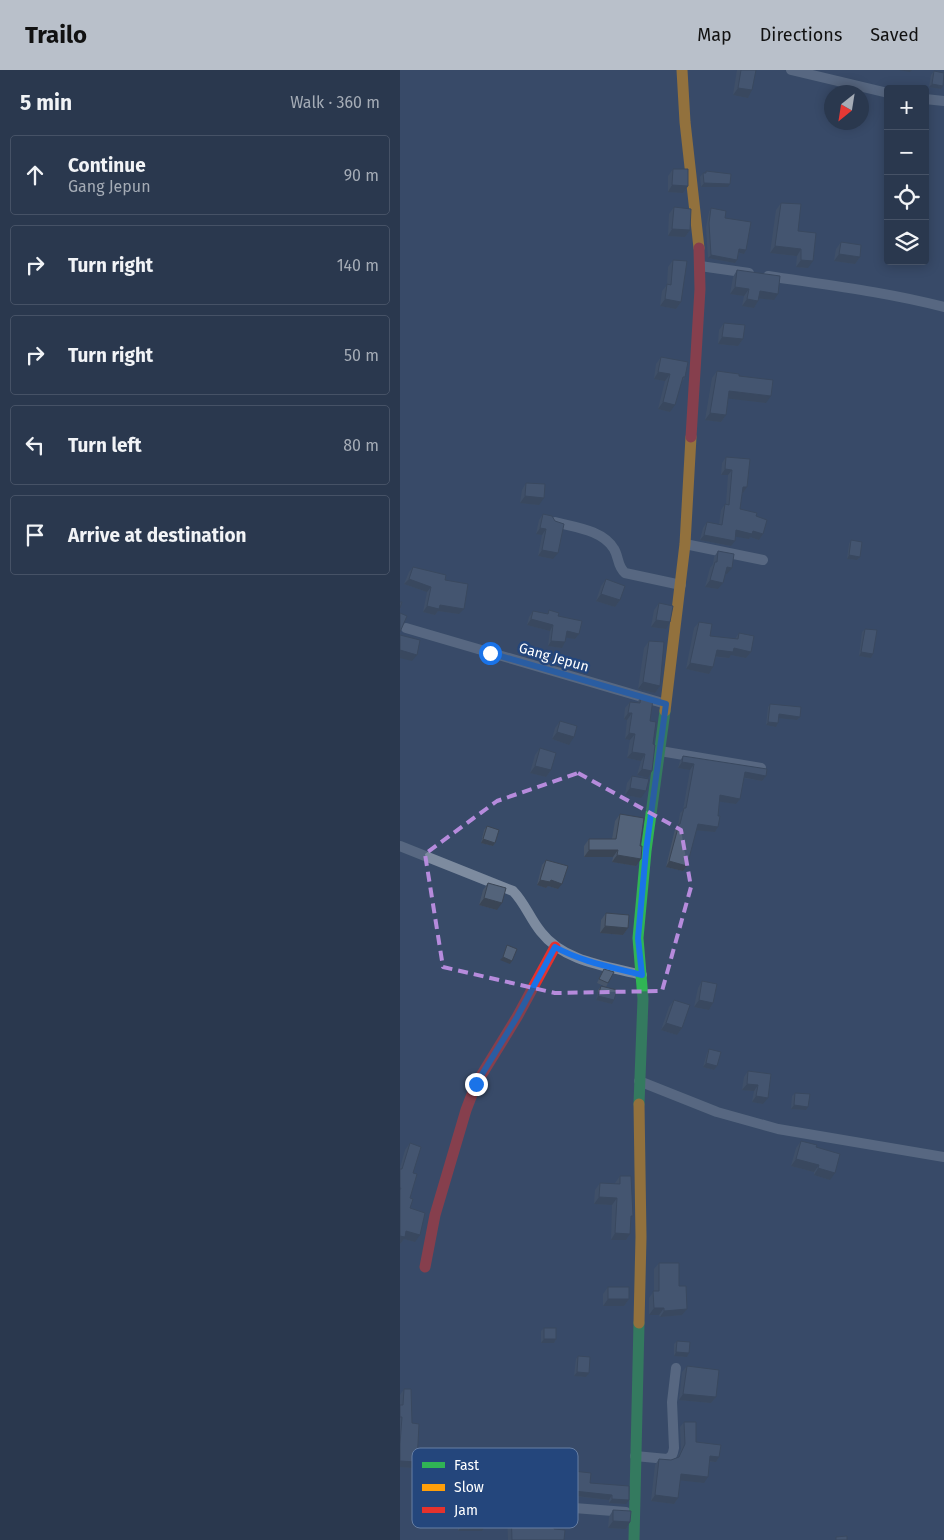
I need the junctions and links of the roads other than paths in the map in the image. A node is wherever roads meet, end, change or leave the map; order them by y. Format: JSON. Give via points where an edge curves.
{"nodes":[{"id":1,"x":682,"y":70,"type":"edge"},
{"id":2,"x":791,"y":70,"type":"edge"},
{"id":3,"x":884,"y":92,"type":"edge"},
{"id":4,"x":929,"y":99,"type":"edge"},
{"id":5,"x":944,"y":101,"type":"edge"},
{"id":6,"x":700,"y":266,"type":"junction"},
{"id":7,"x":944,"y":307,"type":"edge"},
{"id":8,"x":555,"y":522,"type":"edge"},
{"id":9,"x":686,"y":544,"type":"junction"},
{"id":10,"x":763,"y":560,"type":"dead end"},
{"id":11,"x":681,"y":585,"type":"junction"},
{"id":12,"x":406,"y":628,"type":"edge"},
{"id":13,"x":666,"y":704,"type":"junction"},
{"id":14,"x":660,"y":751,"type":"junction"},
{"id":15,"x":761,"y":768,"type":"edge"},
{"id":16,"x":400,"y":846,"type":"edge"},
{"id":17,"x":555,"y":947,"type":"junction"},
{"id":18,"x":642,"y":975,"type":"junction"},
{"id":19,"x":639,"y":1081,"type":"junction"},
{"id":20,"x":944,"y":1157,"type":"edge"},
{"id":21,"x":425,"y":1267,"type":"dead end"},
{"id":22,"x":676,"y":1368,"type":"dead end"},
{"id":23,"x":635,"y":1456,"type":"junction"},
{"id":24,"x":578,"y":1508,"type":"edge"},
{"id":25,"x":634,"y":1512,"type":"junction"},
{"id":26,"x":634,"y":1540,"type":"edge"}],
"edges":[{"from":1,"to":6,"type":"street"},
{"from":2,"to":3,"type":"street"},
{"from":4,"to":5,"type":"street"},
{"from":6,"to":7,"type":"street","via":[[853,288]]},
{"from":6,"to":9,"type":"street"},
{"from":8,"to":11,"type":"street","via":[[604,538],[615,550],[620,569],[625,573]]},
{"from":9,"to":10,"type":"street"},
{"from":9,"to":11,"type":"street"},
{"from":11,"to":13,"type":"street"},
{"from":12,"to":13,"type":"street","name":"Gang Jepun"},
{"from":13,"to":14,"type":"street"},
{"from":14,"to":15,"type":"street"},
{"from":14,"to":18,"type":"street","via":[[638,938]]},
{"from":16,"to":17,"type":"street","via":[[513,891],[541,933]]},
{"from":17,"to":18,"type":"street","via":[[584,960]]},
{"from":17,"to":21,"type":"street","via":[[476,1084],[435,1215]]},
{"from":18,"to":19,"type":"street"},
{"from":19,"to":20,"type":"street","via":[[717,1112],[778,1129]]},
{"from":19,"to":23,"type":"street","via":[[641,1237]]},
{"from":22,"to":23,"type":"street","via":[[672,1402],[673,1454],[667,1459]]},
{"from":23,"to":25,"type":"street"},
{"from":24,"to":25,"type":"street"},
{"from":25,"to":26,"type":"street"}]}
